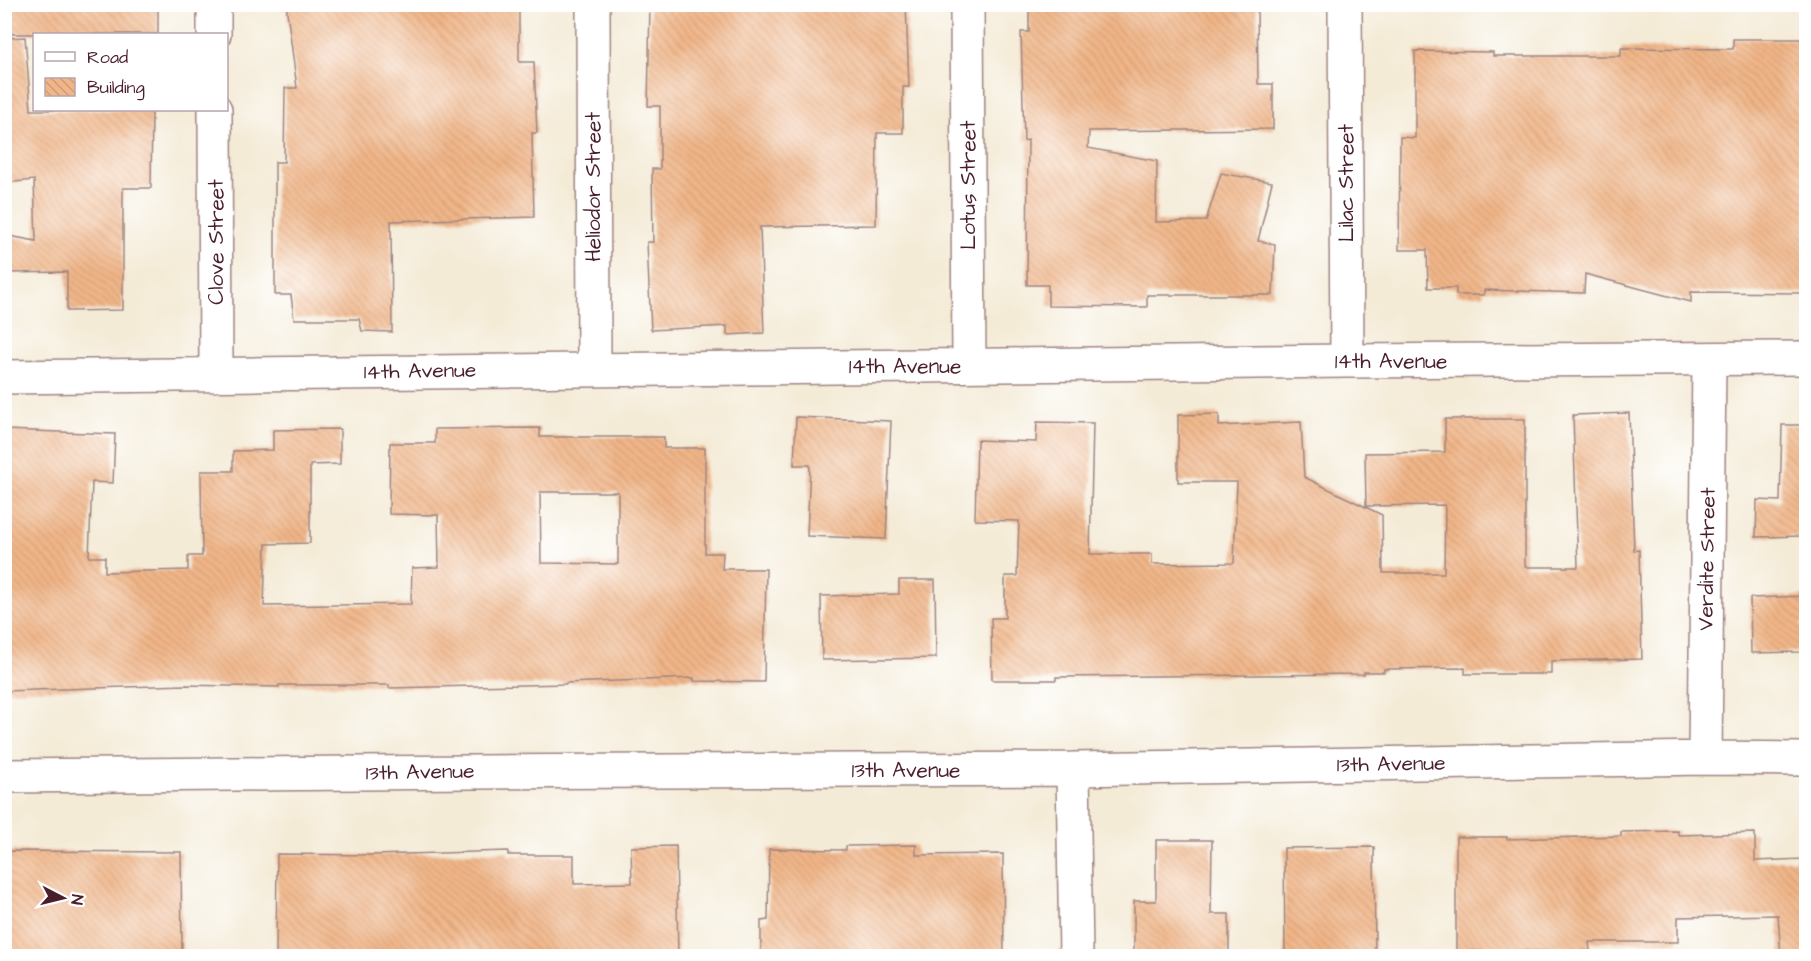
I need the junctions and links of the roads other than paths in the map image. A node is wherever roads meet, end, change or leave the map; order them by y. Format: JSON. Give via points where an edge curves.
{"nodes":[{"id":1,"x":214,"y":4,"type":"edge"},
{"id":2,"x":593,"y":4,"type":"edge"},
{"id":3,"x":967,"y":4,"type":"edge"},
{"id":4,"x":1345,"y":4,"type":"edge"},
{"id":5,"x":214,"y":33,"type":"edge"},
{"id":6,"x":215,"y":111,"type":"edge"},
{"id":7,"x":1806,"y":358,"type":"edge"},
{"id":8,"x":1709,"y":360,"type":"junction"},
{"id":9,"x":1347,"y":361,"type":"junction"},
{"id":10,"x":969,"y":366,"type":"junction"},
{"id":11,"x":594,"y":369,"type":"junction"},
{"id":12,"x":216,"y":375,"type":"junction"},
{"id":13,"x":4,"y":377,"type":"edge"},
{"id":14,"x":1705,"y":758,"type":"junction"},
{"id":15,"x":1806,"y":759,"type":"edge"},
{"id":16,"x":1073,"y":769,"type":"junction"},
{"id":17,"x":4,"y":776,"type":"edge"},
{"id":18,"x":1076,"y":957,"type":"edge"}],
"edges":[{"from":1,"to":5,"type":"street"},
{"from":2,"to":11,"type":"street","name":"Heliodor Street"},
{"from":3,"to":10,"type":"street","name":"Lotus Street"},
{"from":4,"to":9,"type":"street","name":"Lilac Street"},
{"from":6,"to":12,"type":"street","name":"Clove Street"},
{"from":7,"to":8,"type":"street","name":"14th Avenue"},
{"from":8,"to":9,"type":"street","name":"14th Avenue"},
{"from":8,"to":14,"type":"street","name":"Verdite Street"},
{"from":9,"to":10,"type":"street","name":"14th Avenue"},
{"from":10,"to":11,"type":"street","name":"14th Avenue"},
{"from":11,"to":12,"type":"street","name":"14th Avenue"},
{"from":12,"to":13,"type":"street","name":"14th Avenue"},
{"from":14,"to":15,"type":"street","name":"13th Avenue"},
{"from":14,"to":16,"type":"street","name":"13th Avenue"},
{"from":16,"to":17,"type":"street","name":"13th Avenue"},
{"from":16,"to":18,"type":"street"}]}
